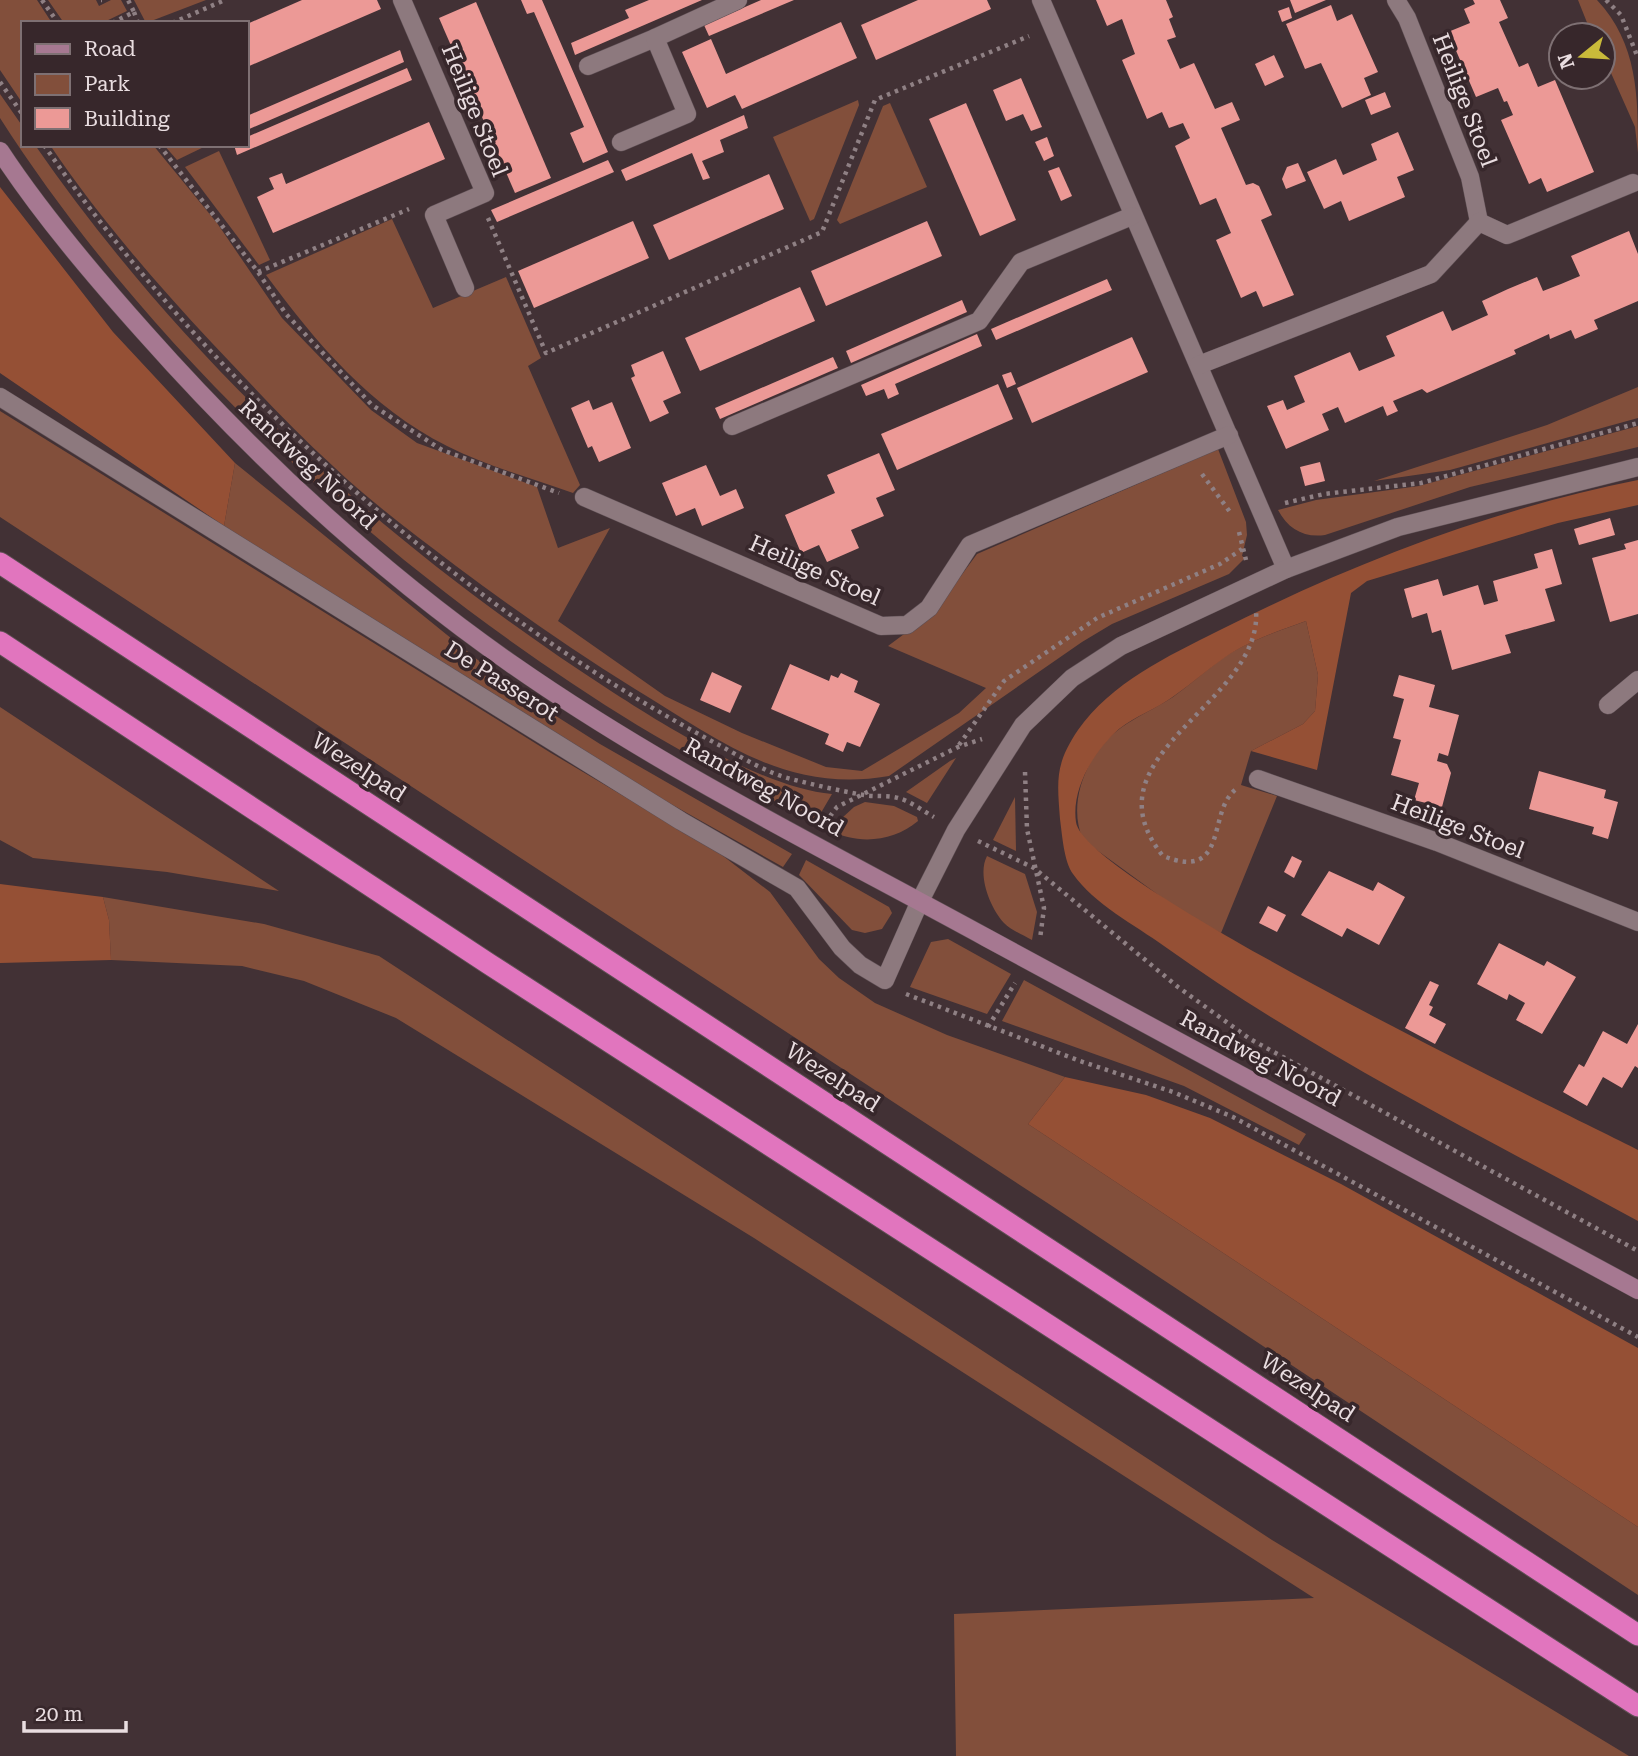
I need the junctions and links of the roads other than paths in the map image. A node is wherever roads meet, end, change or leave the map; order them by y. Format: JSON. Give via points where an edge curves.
{"nodes":[{"id":1,"x":402,"y":0,"type":"edge"},
{"id":2,"x":738,"y":0,"type":"edge"},
{"id":3,"x":1041,"y":0,"type":"edge"},
{"id":4,"x":1396,"y":0,"type":"edge"},
{"id":5,"x":655,"y":38,"type":"junction"},
{"id":6,"x":588,"y":66,"type":"dead end"},
{"id":7,"x":621,"y":142,"type":"dead end"},
{"id":8,"x":0,"y":151,"type":"edge"},
{"id":9,"x":1633,"y":183,"type":"dead end"},
{"id":10,"x":1132,"y":216,"type":"junction"},
{"id":11,"x":1479,"y":222,"type":"junction"},
{"id":12,"x":465,"y":288,"type":"dead end"},
{"id":13,"x":1199,"y":365,"type":"junction"},
{"id":14,"x":0,"y":397,"type":"edge"},
{"id":15,"x":732,"y":426,"type":"dead end"},
{"id":16,"x":1229,"y":435,"type":"junction"},
{"id":17,"x":1638,"y":467,"type":"edge"},
{"id":18,"x":583,"y":497,"type":"road end"},
{"id":19,"x":0,"y":563,"type":"edge"},
{"id":20,"x":1286,"y":569,"type":"junction"},
{"id":21,"x":0,"y":642,"type":"edge"},
{"id":22,"x":1638,"y":680,"type":"edge"},
{"id":23,"x":1608,"y":705,"type":"dead end"},
{"id":24,"x":1258,"y":779,"type":"road end"},
{"id":25,"x":920,"y":901,"type":"junction"},
{"id":26,"x":1638,"y":922,"type":"edge"},
{"id":27,"x":1638,"y":1290,"type":"edge"},
{"id":28,"x":1638,"y":1635,"type":"edge"},
{"id":29,"x":1638,"y":1706,"type":"edge"}],
"edges":[{"from":1,"to":12,"type":"street","name":"Heilige Stoel","via":[[485,193],[434,215]]},
{"from":2,"to":5,"type":"street"},
{"from":3,"to":10,"type":"street"},
{"from":4,"to":11,"type":"street","name":"Heilige Stoel","via":[[1471,177]]},
{"from":5,"to":6,"type":"street"},
{"from":5,"to":7,"type":"street","via":[[687,114]]},
{"from":8,"to":25,"type":"main road","name":"Randweg Noord","via":[[101,285],[205,401],[293,488],[387,569],[514,665],[644,748]]},
{"from":9,"to":11,"type":"street","via":[[1507,235]]},
{"from":10,"to":13,"type":"street"},
{"from":10,"to":15,"type":"street","via":[[1021,262],[979,321]]},
{"from":11,"to":13,"type":"street","via":[[1431,274]]},
{"from":13,"to":16,"type":"street"},
{"from":14,"to":25,"type":"street","name":"De Passerot","via":[[681,821],[797,888],[842,948],[885,980]]},
{"from":16,"to":18,"type":"street","name":"Heilige Stoel","via":[[970,545],[929,608],[907,625],[881,626]]},
{"from":16,"to":20,"type":"street"},
{"from":17,"to":20,"type":"street","via":[[1398,527]]},
{"from":19,"to":28,"type":"highway","name":"Wezelpad"},
{"from":20,"to":25,"type":"street","via":[[1121,646],[1072,678],[1023,725],[956,830]]},
{"from":21,"to":29,"type":"highway","via":[[489,964]]},
{"from":22,"to":23,"type":"street"},
{"from":24,"to":26,"type":"street","name":"Heilige Stoel","via":[[1437,842]]},
{"from":25,"to":27,"type":"main road","name":"Randweg Noord"}]}
